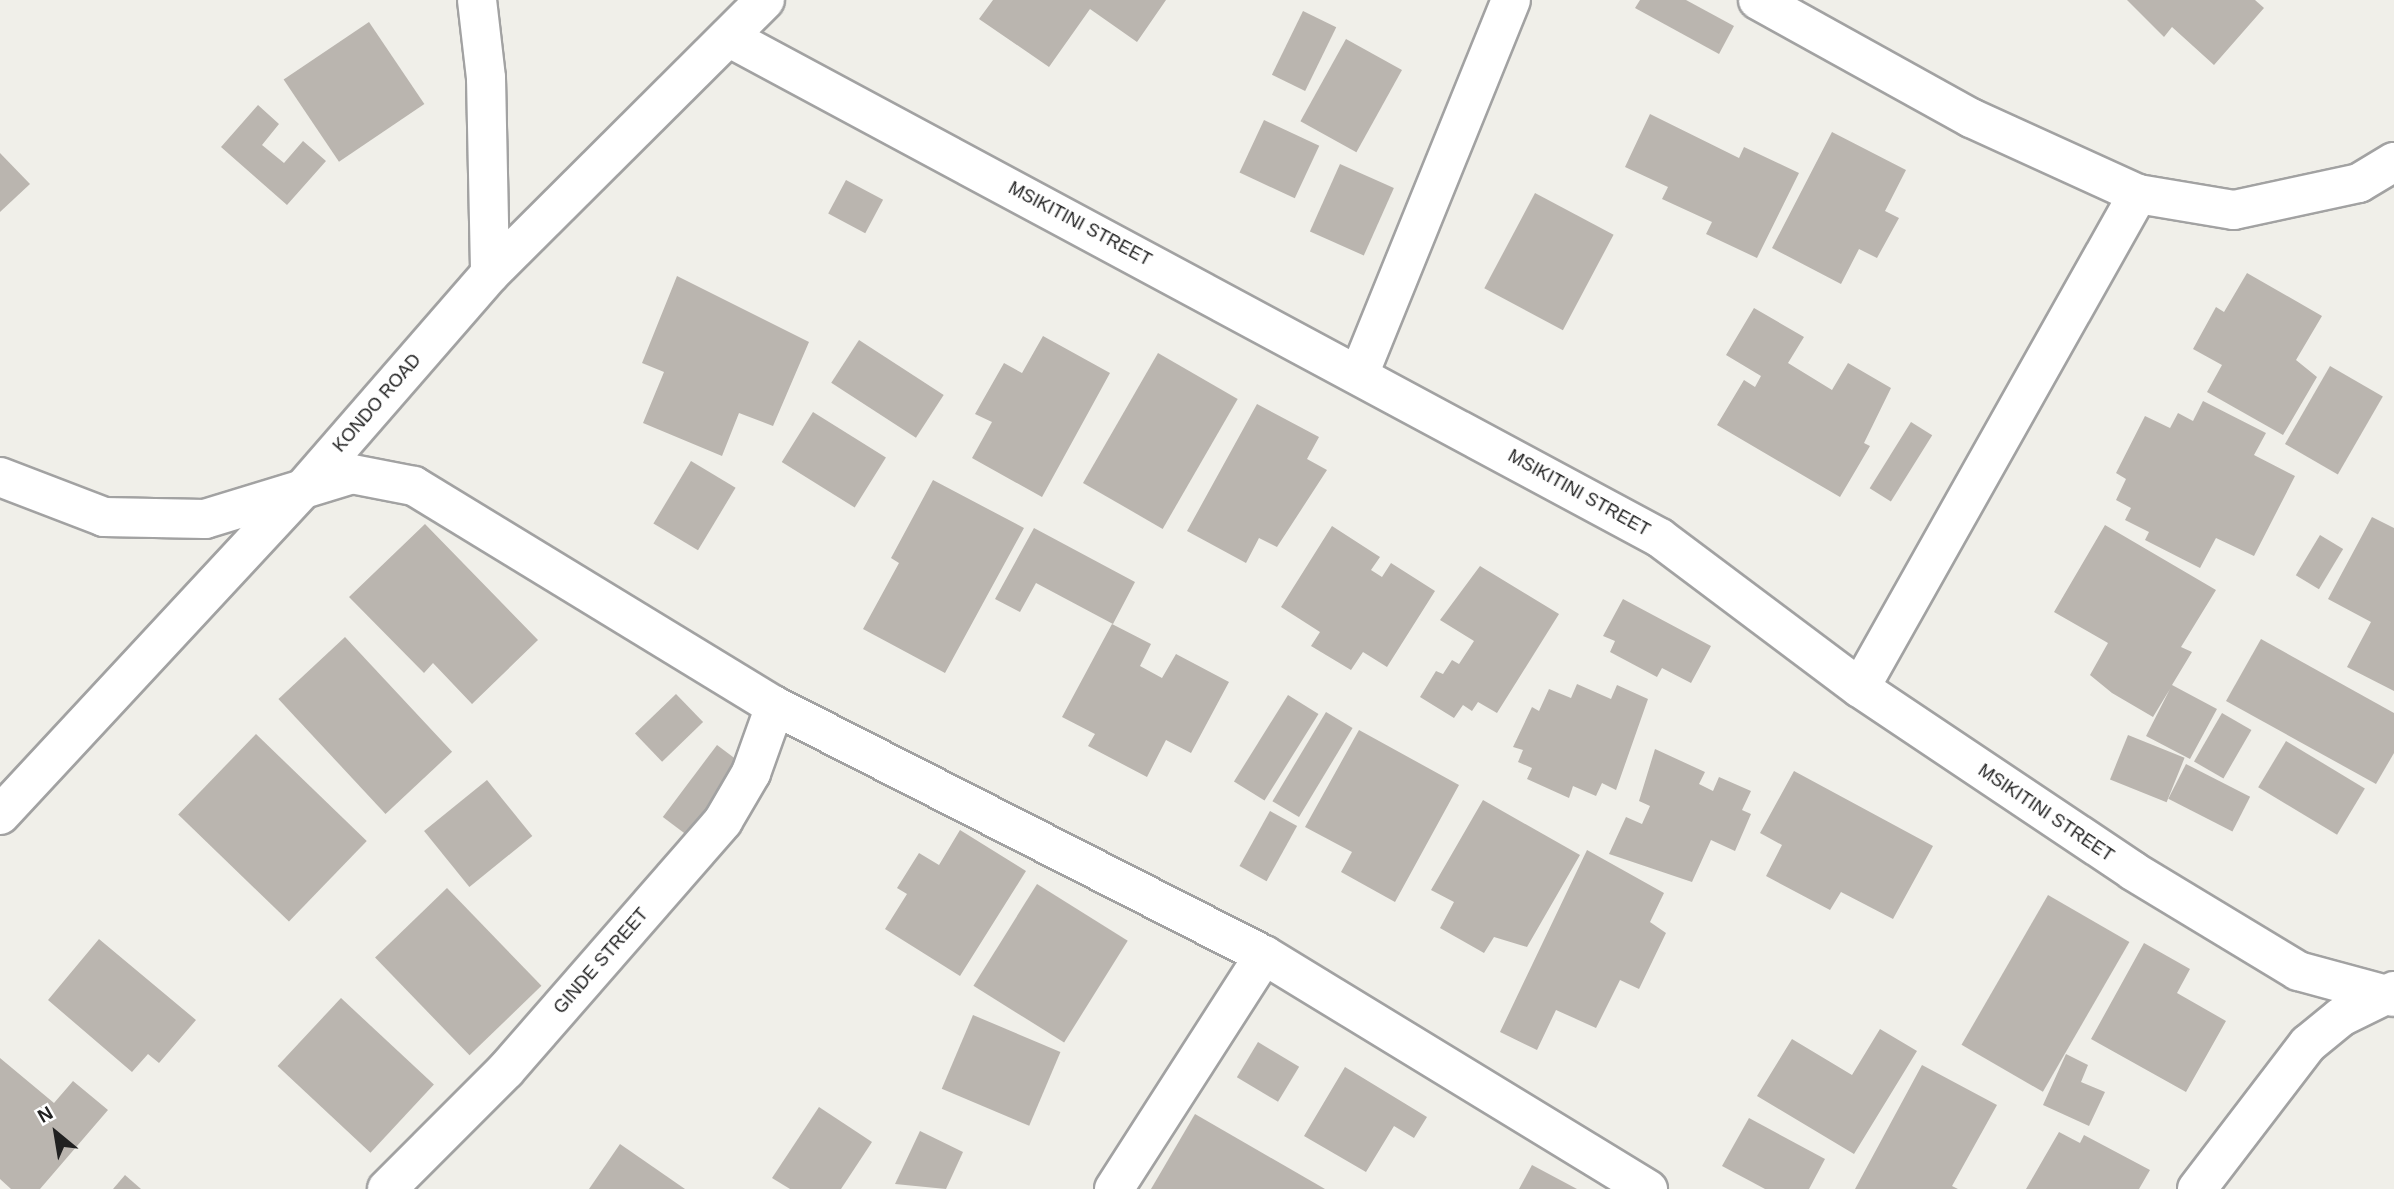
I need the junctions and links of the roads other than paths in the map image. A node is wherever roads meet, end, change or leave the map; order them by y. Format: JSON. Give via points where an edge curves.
{"nodes":[{"id":1,"x":477,"y":0,"type":"edge"},
{"id":2,"x":765,"y":0,"type":"edge"},
{"id":3,"x":1511,"y":0,"type":"edge"},
{"id":4,"x":1758,"y":0,"type":"edge"},
{"id":5,"x":730,"y":38,"type":"junction"},
{"id":6,"x":2394,"y":162,"type":"edge"},
{"id":7,"x":2138,"y":194,"type":"junction"},
{"id":8,"x":490,"y":274,"type":"junction"},
{"id":9,"x":1360,"y":372,"type":"junction"},
{"id":10,"x":0,"y":477,"type":"edge"},
{"id":11,"x":303,"y":489,"type":"junction"},
{"id":12,"x":1860,"y":688,"type":"junction"},
{"id":13,"x":775,"y":706,"type":"junction"},
{"id":14,"x":0,"y":815,"type":"edge"},
{"id":15,"x":1264,"y":955,"type":"junction"},
{"id":16,"x":2391,"y":995,"type":"edge"},
{"id":17,"x":387,"y":1189,"type":"edge"},
{"id":18,"x":1114,"y":1189,"type":"edge"},
{"id":19,"x":1648,"y":1189,"type":"edge"},
{"id":20,"x":2197,"y":1189,"type":"edge"}],
"edges":[{"from":1,"to":8,"type":"street","via":[[486,78]]},
{"from":2,"to":5,"type":"street","name":"KONDO ROAD"},
{"from":3,"to":9,"type":"street"},
{"from":4,"to":7,"type":"street","via":[[1971,118]]},
{"from":5,"to":8,"type":"street","name":"KONDO ROAD"},
{"from":5,"to":9,"type":"street","name":"MSIKITINI STREET"},
{"from":6,"to":7,"type":"street","via":[[2359,183],[2234,210]]},
{"from":7,"to":12,"type":"street"},
{"from":8,"to":11,"type":"street","name":"KONDO ROAD"},
{"from":9,"to":12,"type":"street","name":"MSIKITINI STREET","via":[[1660,538]]},
{"from":10,"to":11,"type":"street","via":[[104,517],[205,519]]},
{"from":11,"to":13,"type":"street","via":[[352,474],[414,486]]},
{"from":11,"to":14,"type":"street","name":"KONDO ROAD"},
{"from":12,"to":16,"type":"street","name":"MSIKITINI STREET","via":[[2133,871],[2298,971]]},
{"from":13,"to":15,"type":"street"},
{"from":13,"to":17,"type":"street","name":"GINDE STREET","via":[[751,774],[723,821],[506,1070]]},
{"from":15,"to":18,"type":"street"},
{"from":15,"to":19,"type":"street"},
{"from":16,"to":20,"type":"street","via":[[2342,1017],[2308,1044]]}]}
